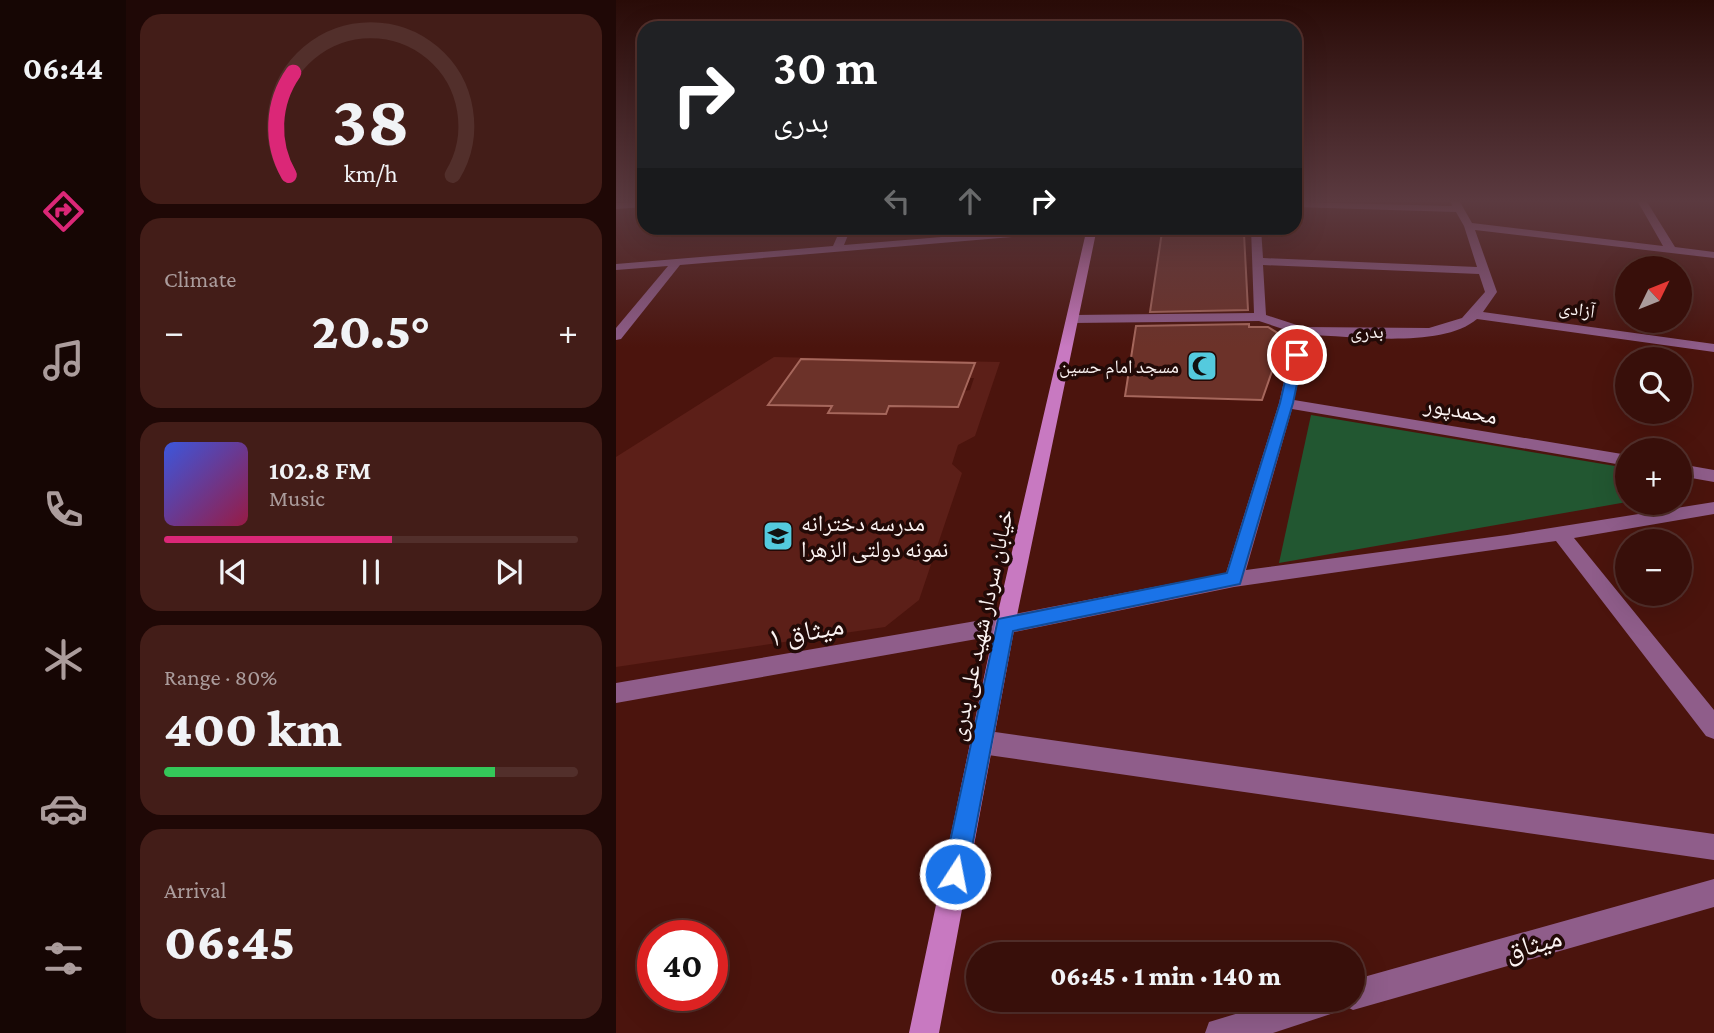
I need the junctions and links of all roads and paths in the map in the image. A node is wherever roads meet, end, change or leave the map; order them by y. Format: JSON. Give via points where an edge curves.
{"nodes":[{"id":1,"x":812,"y":250,"type":"edge"},
{"id":2,"x":1087,"y":250,"type":"edge"},
{"id":3,"x":1257,"y":250,"type":"edge"},
{"id":4,"x":1478,"y":250,"type":"edge"},
{"id":5,"x":1673,"y":250,"type":"edge"},
{"id":6,"x":1714,"y":255,"type":"edge"},
{"id":7,"x":1258,"y":261,"type":"junction"},
{"id":8,"x":677,"y":262,"type":"junction"},
{"id":9,"x":616,"y":267,"type":"edge"},
{"id":10,"x":1485,"y":271,"type":"junction"},
{"id":11,"x":1476,"y":315,"type":"junction"},
{"id":12,"x":1260,"y":317,"type":"junction"},
{"id":13,"x":1072,"y":319,"type":"junction"},
{"id":14,"x":1302,"y":331,"type":"junction"},
{"id":15,"x":616,"y":336,"type":"edge"},
{"id":16,"x":1714,"y":348,"type":"edge"},
{"id":17,"x":1286,"y":403,"type":"junction"},
{"id":18,"x":1615,"y":459,"type":"edge"},
{"id":19,"x":1692,"y":472,"type":"edge"},
{"id":20,"x":1714,"y":476,"type":"edge"},
{"id":21,"x":1714,"y":508,"type":"edge"},
{"id":22,"x":1560,"y":533,"type":"junction"},
{"id":23,"x":1234,"y":579,"type":"junction"},
{"id":24,"x":1005,"y":625,"type":"junction"},
{"id":25,"x":616,"y":693,"type":"edge"},
{"id":26,"x":1714,"y":728,"type":"edge"},
{"id":27,"x":981,"y":741,"type":"junction"},
{"id":28,"x":1714,"y":847,"type":"edge"},
{"id":29,"x":1714,"y":893,"type":"edge"},
{"id":30,"x":1365,"y":992,"type":"edge"},
{"id":31,"x":1294,"y":1012,"type":"edge"},
{"id":32,"x":924,"y":1033,"type":"edge"},
{"id":33,"x":1220,"y":1033,"type":"edge"}],
"edges":[{"from":1,"to":8,"type":"street"},
{"from":2,"to":13,"type":"street","name":"خیابان سردار شهید علی بدری"},
{"from":3,"to":7,"type":"street"},
{"from":4,"to":10,"type":"street"},
{"from":5,"to":6,"type":"street"},
{"from":7,"to":10,"type":"street"},
{"from":7,"to":12,"type":"street"},
{"from":8,"to":9,"type":"street"},
{"from":8,"to":15,"type":"street"},
{"from":10,"to":11,"type":"street","via":[[1491,292]]},
{"from":11,"to":14,"type":"street","name":"بدری","via":[[1460,325],[1430,332]]},
{"from":11,"to":16,"type":"street","name":"آزادی"},
{"from":12,"to":13,"type":"street","name":"بدری"},
{"from":12,"to":14,"type":"street","name":"بدری"},
{"from":13,"to":24,"type":"street","name":"خیابان سردار شهید علی بدری"},
{"from":14,"to":17,"type":"street"},
{"from":17,"to":18,"type":"street","name":"محمدپور"},
{"from":17,"to":23,"type":"street"},
{"from":19,"to":20,"type":"street"},
{"from":21,"to":22,"type":"street"},
{"from":22,"to":23,"type":"street"},
{"from":22,"to":26,"type":"street"},
{"from":23,"to":24,"type":"street"},
{"from":24,"to":25,"type":"street","name":"میثاق ۱"},
{"from":24,"to":27,"type":"street","name":"خیابان سردار شهید علی بدری"},
{"from":27,"to":28,"type":"street"},
{"from":27,"to":32,"type":"street","name":"خیابان سردار شهید علی بدری"},
{"from":29,"to":30,"type":"street","name":"میثاق"},
{"from":31,"to":33,"type":"street"}]}
